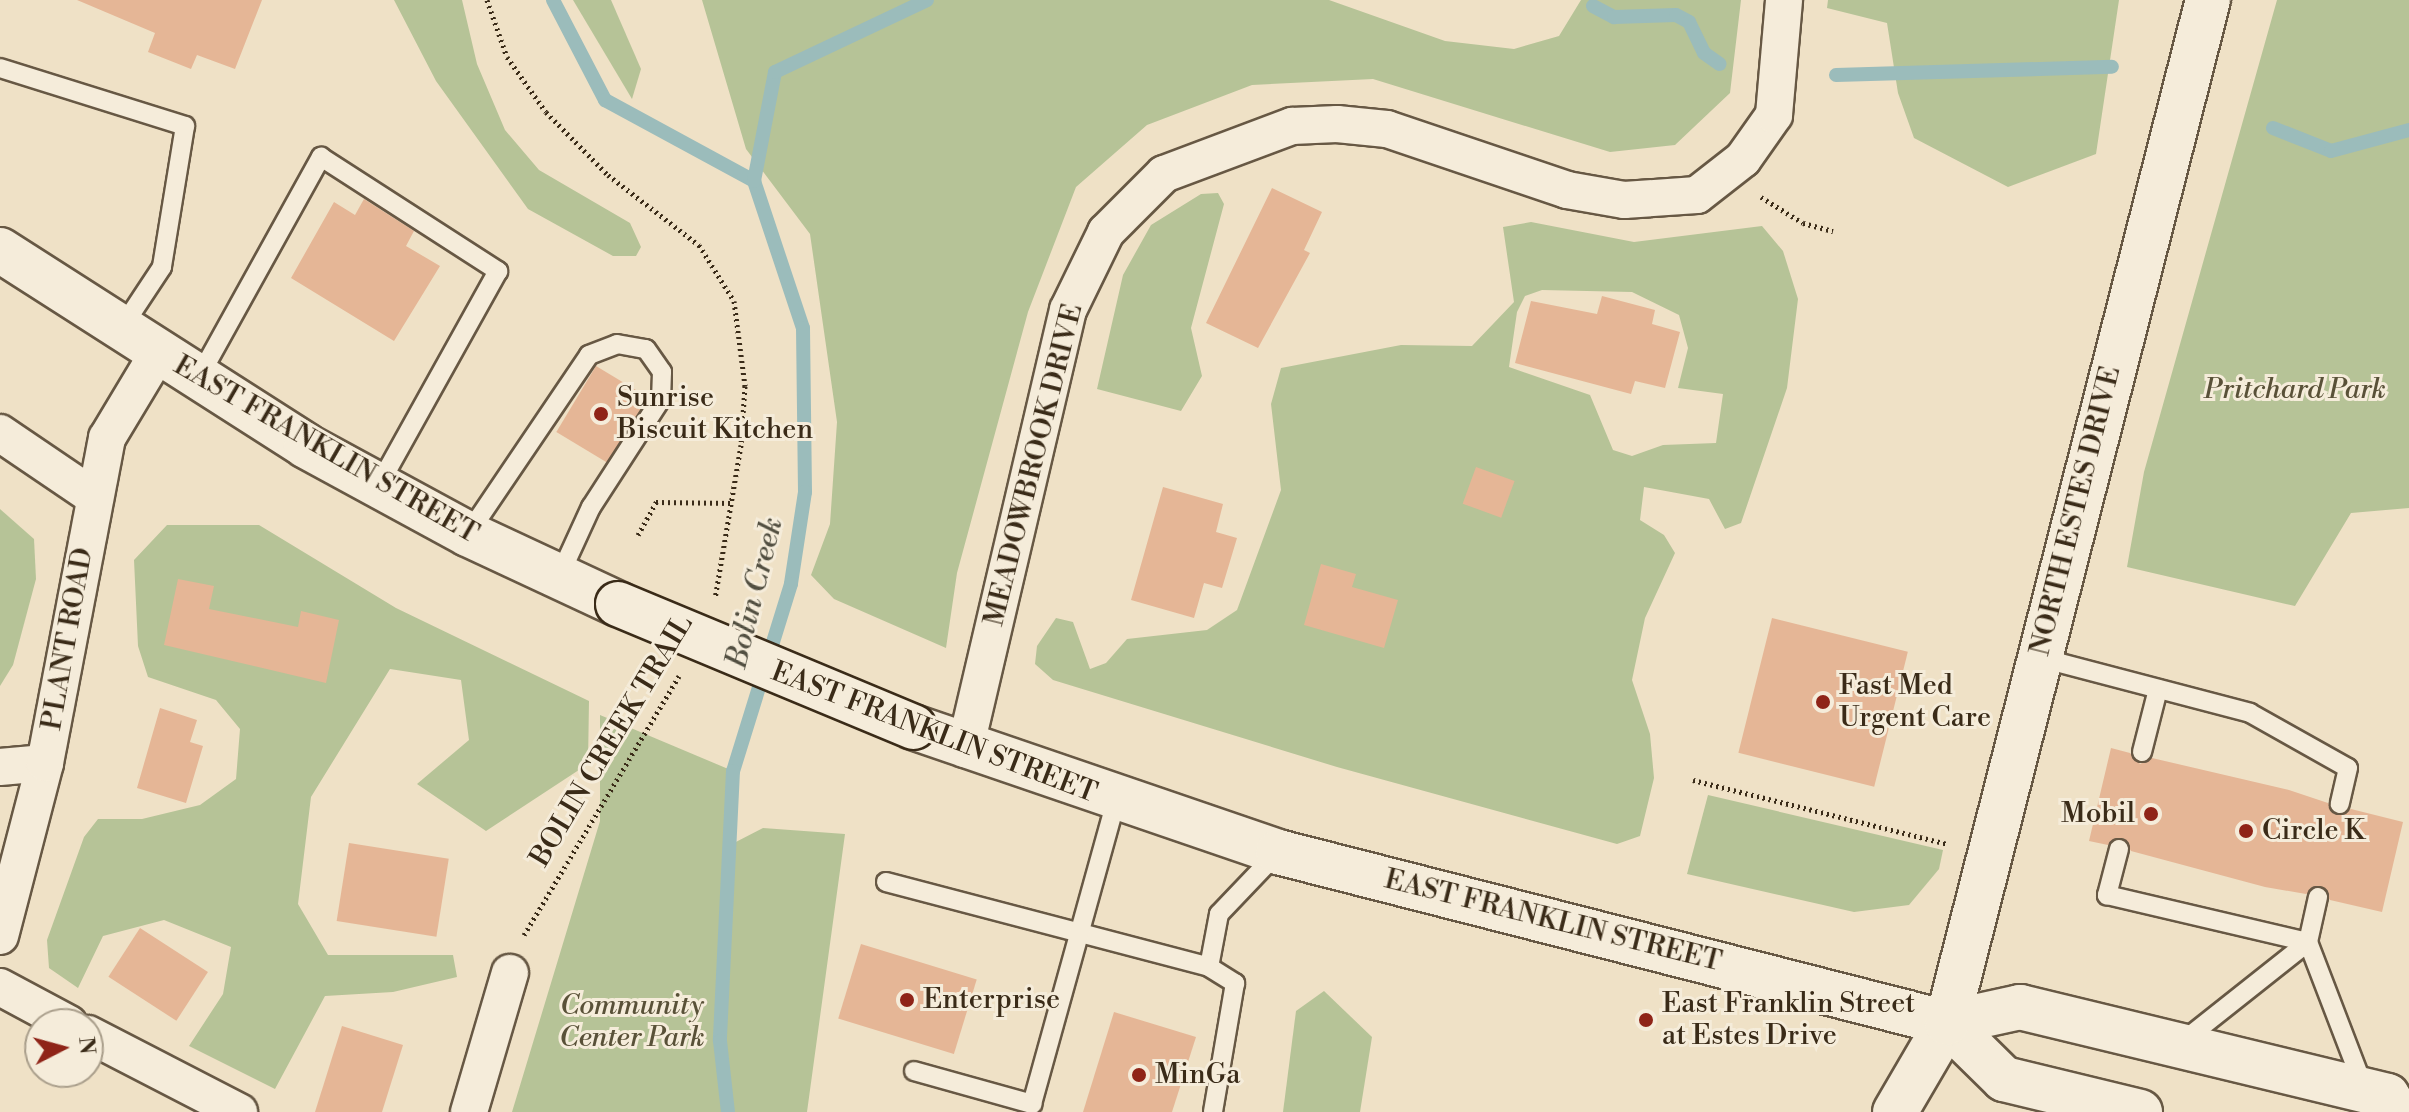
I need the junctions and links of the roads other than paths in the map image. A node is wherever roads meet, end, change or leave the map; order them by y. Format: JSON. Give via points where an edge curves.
{"nodes":[{"id":1,"x":1784,"y":0,"type":"edge"},
{"id":2,"x":2208,"y":0,"type":"edge"},
{"id":3,"x":0,"y":68,"type":"edge"},
{"id":4,"x":0,"y":250,"type":"edge"},
{"id":5,"x":121,"y":329,"type":"junction"},
{"id":6,"x":158,"y":353,"type":"junction"},
{"id":7,"x":198,"y":379,"type":"junction"},
{"id":8,"x":0,"y":433,"type":"edge"},
{"id":9,"x":378,"y":487,"type":"junction"},
{"id":10,"x":94,"y":497,"type":"junction"},
{"id":11,"x":468,"y":534,"type":"junction"},
{"id":12,"x":559,"y":577,"type":"junction"},
{"id":13,"x":2041,"y":658,"type":"junction"},
{"id":14,"x":2158,"y":689,"type":"junction"},
{"id":15,"x":965,"y":749,"type":"junction"},
{"id":16,"x":2142,"y":752,"type":"dead end"},
{"id":17,"x":45,"y":763,"type":"junction"},
{"id":18,"x":0,"y":767,"type":"edge"},
{"id":19,"x":1116,"y":802,"type":"junction"},
{"id":20,"x":2340,"y":804,"type":"dead end"},
{"id":21,"x":2119,"y":849,"type":"dead end"},
{"id":22,"x":1278,"y":852,"type":"junction"},
{"id":23,"x":886,"y":882,"type":"dead end"},
{"id":24,"x":2318,"y":897,"type":"dead end"},
{"id":25,"x":1080,"y":934,"type":"junction"},
{"id":26,"x":0,"y":936,"type":"edge"},
{"id":27,"x":2308,"y":942,"type":"junction"},
{"id":28,"x":1209,"y":967,"type":"junction"},
{"id":29,"x":510,"y":973,"type":"road end"},
{"id":30,"x":0,"y":987,"type":"edge"},
{"id":31,"x":39,"y":1008,"type":"edge"},
{"id":32,"x":1947,"y":1023,"type":"junction"},
{"id":33,"x":104,"y":1042,"type":"edge"},
{"id":34,"x":2178,"y":1045,"type":"junction"},
{"id":35,"x":914,"y":1071,"type":"dead end"},
{"id":36,"x":2382,"y":1102,"type":"edge"},
{"id":37,"x":239,"y":1112,"type":"edge"},
{"id":38,"x":469,"y":1112,"type":"edge"},
{"id":39,"x":1213,"y":1112,"type":"edge"},
{"id":40,"x":1895,"y":1112,"type":"edge"},
{"id":41,"x":2140,"y":1112,"type":"edge"}],
"edges":[{"from":1,"to":15,"type":"street","name":"MEADOWBROOK DRIVE","via":[[1774,115],[1735,166],[1697,195],[1624,200],[1567,190],[1387,129],[1337,124],[1292,126],[1164,174],[1106,232],[1068,310]]},
{"from":2,"to":13,"type":"main road","name":"NORTH ESTES DRIVE"},
{"from":3,"to":5,"type":"lane","via":[[185,126],[162,267]]},
{"from":4,"to":5,"type":"main road","name":"EAST FRANKLIN STREET"},
{"from":5,"to":6,"type":"main road","name":"EAST FRANKLIN STREET"},
{"from":6,"to":7,"type":"main road","name":"EAST FRANKLIN STREET"},
{"from":6,"to":10,"type":"street","name":"PLANT ROAD","via":[[114,418]]},
{"from":7,"to":9,"type":"main road","name":"EAST FRANKLIN STREET"},
{"from":7,"to":9,"type":"lane","via":[[321,157],[498,271]]},
{"from":8,"to":10,"type":"street"},
{"from":9,"to":11,"type":"main road","name":"EAST FRANKLIN STREET"},
{"from":10,"to":17,"type":"street","name":"PLANT ROAD"},
{"from":11,"to":12,"type":"main road","name":"EAST FRANKLIN STREET"},
{"from":11,"to":12,"type":"lane","via":[[589,355],[617,344],[646,349],[662,372],[661,399],[591,507]]},
{"from":12,"to":15,"type":"main road","name":"EAST FRANKLIN STREET","bridge":true},
{"from":13,"to":14,"type":"lane"},
{"from":13,"to":32,"type":"main road","name":"NORTH ESTES DRIVE"},
{"from":14,"to":16,"type":"lane"},
{"from":14,"to":20,"type":"lane","via":[[2250,713],[2348,768]]},
{"from":15,"to":19,"type":"main road","name":"EAST FRANKLIN STREET"},
{"from":17,"to":18,"type":"street"},
{"from":17,"to":26,"type":"street","name":"PLANT ROAD"},
{"from":19,"to":22,"type":"main road","name":"EAST FRANKLIN STREET"},
{"from":19,"to":25,"type":"lane"},
{"from":21,"to":27,"type":"lane","via":[[2107,895]]},
{"from":22,"to":28,"type":"lane","via":[[1219,914]]},
{"from":22,"to":32,"type":"main road","name":"EAST FRANKLIN STREET"},
{"from":23,"to":25,"type":"lane"},
{"from":24,"to":27,"type":"lane"},
{"from":25,"to":28,"type":"lane"},
{"from":25,"to":35,"type":"lane","via":[[1032,1104]]},
{"from":27,"to":34,"type":"lane"},
{"from":27,"to":36,"type":"lane"},
{"from":28,"to":39,"type":"lane","via":[[1235,983]]},
{"from":29,"to":38,"type":"street"},
{"from":30,"to":31,"type":"street"},
{"from":32,"to":34,"type":"main road","name":"EAST FRANKLIN STREET","via":[[2020,1007]]},
{"from":32,"to":40,"type":"main road","name":"NORTH ESTES DRIVE"},
{"from":32,"to":41,"type":"main road","via":[[2004,1079]]},
{"from":33,"to":37,"type":"street"},
{"from":34,"to":36,"type":"main road","name":"EAST FRANKLIN STREET"}]}
